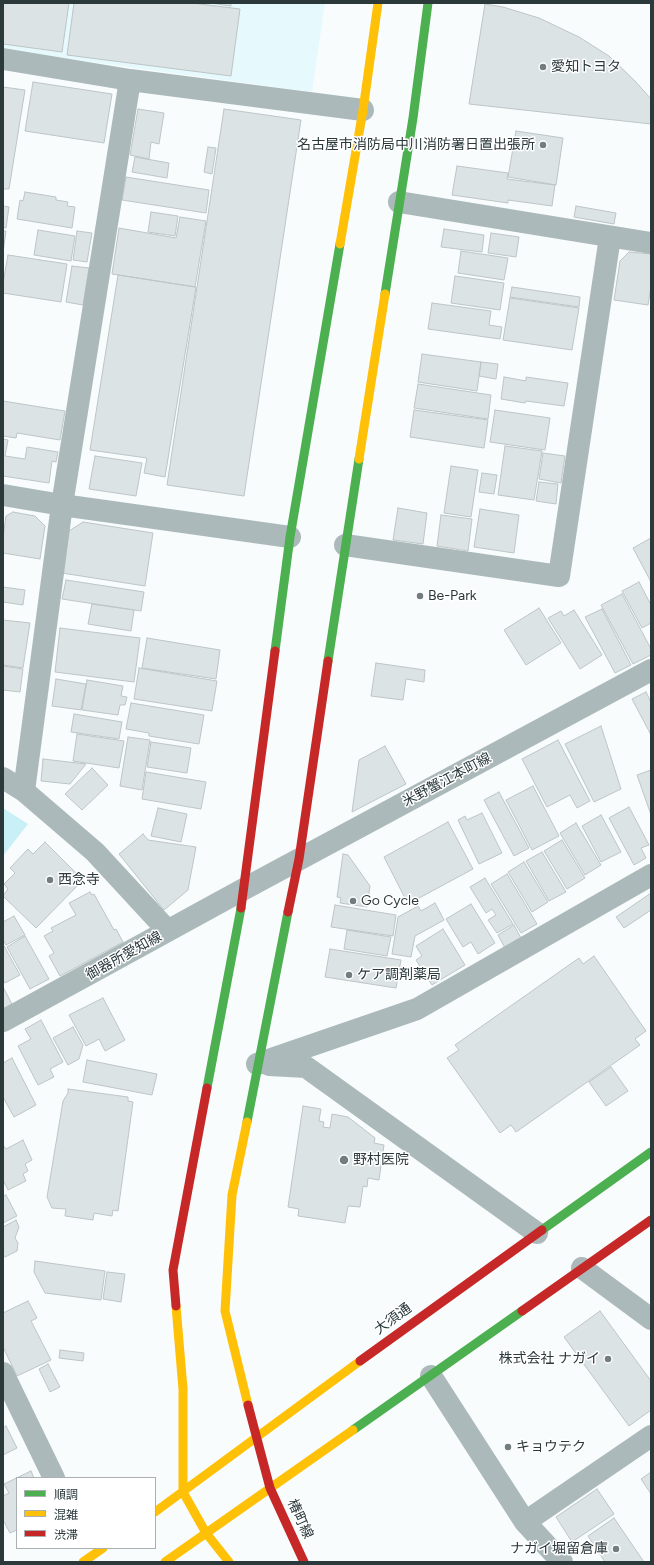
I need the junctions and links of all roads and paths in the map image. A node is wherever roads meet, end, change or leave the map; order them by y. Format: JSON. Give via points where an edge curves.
{"nodes":[{"id":1,"x":378,"y":3,"type":"edge"},
{"id":2,"x":428,"y":3,"type":"edge"},
{"id":3,"x":3,"y":59,"type":"edge"},
{"id":4,"x":130,"y":80,"type":"junction"},
{"id":5,"x":363,"y":110,"type":"junction"},
{"id":6,"x":399,"y":202,"type":"junction"},
{"id":7,"x":610,"y":237,"type":"junction"},
{"id":8,"x":651,"y":242,"type":"edge"},
{"id":9,"x":3,"y":494,"type":"edge"},
{"id":10,"x":62,"y":505,"type":"junction"},
{"id":11,"x":290,"y":537,"type":"junction"},
{"id":12,"x":344,"y":545,"type":"junction"},
{"id":13,"x":651,"y":670,"type":"edge"},
{"id":14,"x":3,"y":778,"type":"edge"},
{"id":15,"x":24,"y":791,"type":"junction"},
{"id":16,"x":299,"y":860,"type":"junction"},
{"id":17,"x":651,"y":875,"type":"edge"},
{"id":18,"x":244,"y":889,"type":"junction"},
{"id":19,"x":168,"y":931,"type":"junction"},
{"id":20,"x":3,"y":1021,"type":"edge"},
{"id":21,"x":257,"y":1064,"type":"junction"},
{"id":22,"x":651,"y":1152,"type":"edge"},
{"id":23,"x":651,"y":1220,"type":"edge"},
{"id":24,"x":536,"y":1233,"type":"junction"},
{"id":25,"x":582,"y":1268,"type":"junction"},
{"id":26,"x":651,"y":1319,"type":"edge"},
{"id":27,"x":3,"y":1373,"type":"edge"},
{"id":28,"x":431,"y":1376,"type":"junction"},
{"id":29,"x":256,"y":1436,"type":"junction"},
{"id":30,"x":651,"y":1436,"type":"edge"},
{"id":31,"x":54,"y":1477,"type":"edge"},
{"id":32,"x":270,"y":1488,"type":"junction"},
{"id":33,"x":183,"y":1492,"type":"junction"},
{"id":34,"x":156,"y":1511,"type":"edge"},
{"id":35,"x":526,"y":1522,"type":"junction"},
{"id":36,"x":206,"y":1533,"type":"junction"},
{"id":37,"x":165,"y":1562,"type":"edge"},
{"id":38,"x":229,"y":1562,"type":"edge"},
{"id":39,"x":304,"y":1562,"type":"edge"},
{"id":40,"x":562,"y":1562,"type":"edge"}],
"edges":[{"from":1,"to":5,"type":"street"},
{"from":2,"to":6,"type":"street","name":"椿町線"},
{"from":3,"to":4,"type":"street"},
{"from":4,"to":5,"type":"street"},
{"from":4,"to":10,"type":"street"},
{"from":5,"to":11,"type":"street"},
{"from":6,"to":7,"type":"street"},
{"from":6,"to":12,"type":"street","name":"椿町線"},
{"from":7,"to":8,"type":"street"},
{"from":7,"to":12,"type":"street","via":[[559,576]]},
{"from":9,"to":10,"type":"street"},
{"from":10,"to":11,"type":"street"},
{"from":10,"to":15,"type":"street"},
{"from":11,"to":18,"type":"street"},
{"from":12,"to":16,"type":"street","name":"椿町線"},
{"from":13,"to":16,"type":"street","name":"米野蟹江本町線"},
{"from":14,"to":15,"type":"street"},
{"from":15,"to":19,"type":"street","via":[[95,852]]},
{"from":16,"to":18,"type":"street","name":"米野蟹江本町線"},
{"from":16,"to":21,"type":"street","name":"椿町線"},
{"from":17,"to":21,"type":"street","via":[[416,1009]]},
{"from":18,"to":19,"type":"street","name":"御器所愛知線"},
{"from":18,"to":33,"type":"street","via":[[173,1270],[183,1389]]},
{"from":19,"to":20,"type":"street","name":"御器所愛知線"},
{"from":21,"to":24,"type":"street","via":[[306,1067]]},
{"from":21,"to":29,"type":"street","name":"椿町線","via":[[232,1195],[225,1311]]},
{"from":22,"to":24,"type":"street","name":"大須通"},
{"from":23,"to":25,"type":"street"},
{"from":24,"to":29,"type":"street","name":"大須通"},
{"from":25,"to":26,"type":"street"},
{"from":25,"to":28,"type":"street"},
{"from":27,"to":31,"type":"street"},
{"from":28,"to":32,"type":"street"},
{"from":28,"to":35,"type":"street"},
{"from":29,"to":32,"type":"street","name":"椿町線"},
{"from":29,"to":33,"type":"street","name":"大須通"},
{"from":30,"to":35,"type":"street"},
{"from":32,"to":36,"type":"street"},
{"from":32,"to":39,"type":"street","name":"椿町線"},
{"from":33,"to":34,"type":"street","name":"大須通"},
{"from":33,"to":36,"type":"street"},
{"from":35,"to":40,"type":"street"},
{"from":36,"to":37,"type":"street"},
{"from":36,"to":38,"type":"street"}]}
